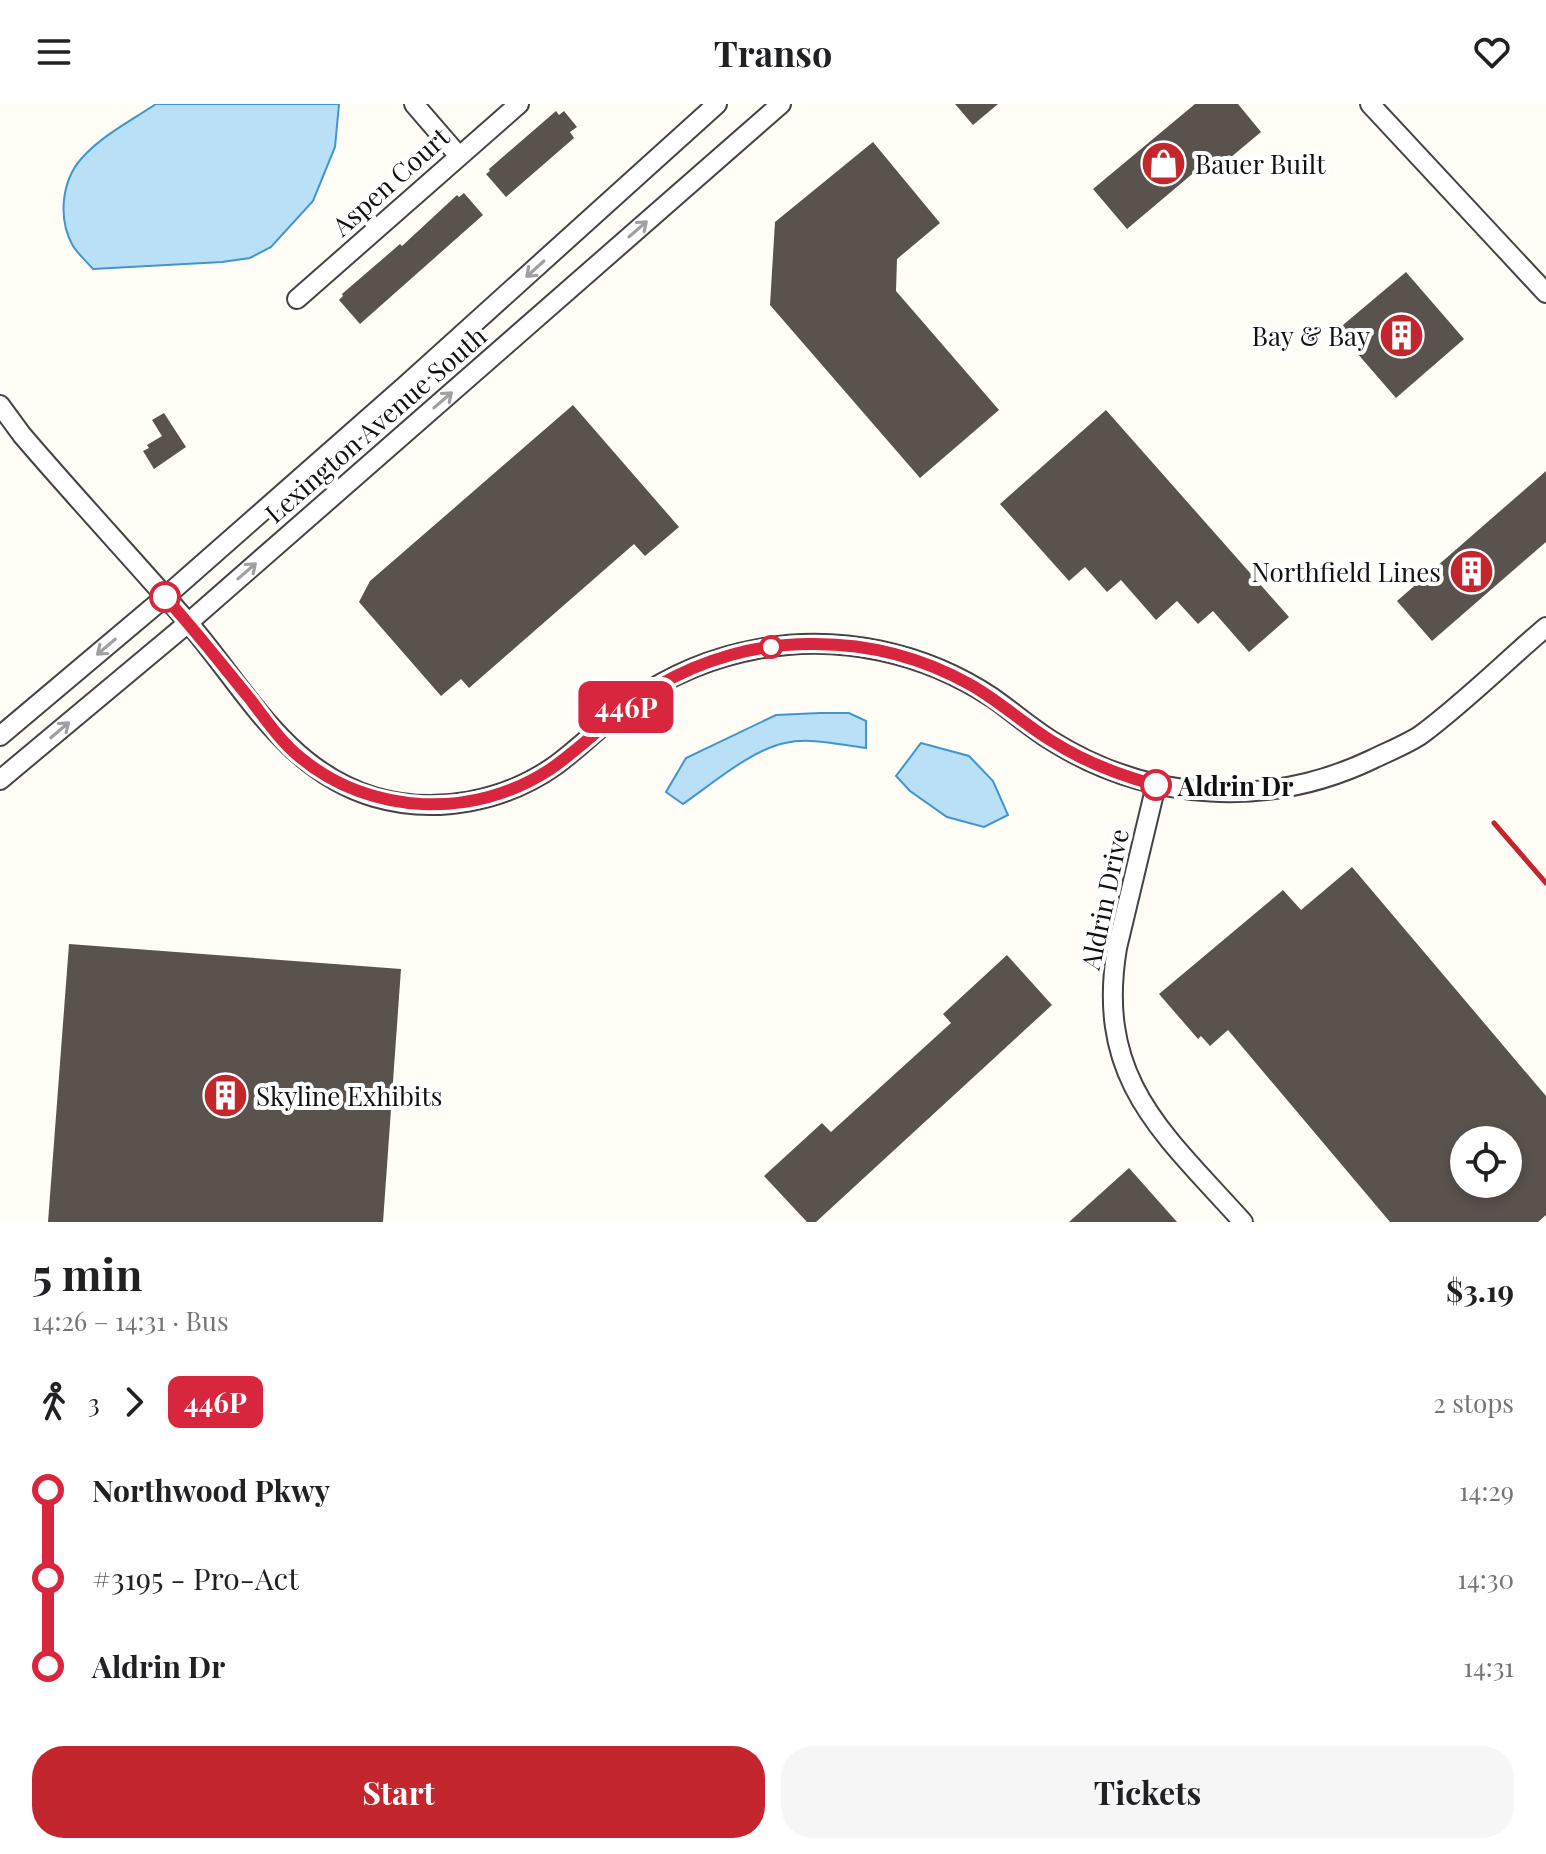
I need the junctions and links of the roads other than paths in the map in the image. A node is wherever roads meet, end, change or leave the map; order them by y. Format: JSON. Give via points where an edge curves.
{"nodes":[{"id":1,"x":414,"y":104,"type":"edge"},
{"id":2,"x":519,"y":104,"type":"edge"},
{"id":3,"x":717,"y":104,"type":"edge"},
{"id":4,"x":781,"y":104,"type":"edge"},
{"id":5,"x":1370,"y":104,"type":"edge"},
{"id":6,"x":458,"y":155,"type":"junction"},
{"id":7,"x":1546,"y":293,"type":"edge"},
{"id":8,"x":297,"y":299,"type":"dead end"},
{"id":9,"x":0,"y":405,"type":"edge"},
{"id":10,"x":165,"y":597,"type":"junction"},
{"id":11,"x":188,"y":623,"type":"junction"},
{"id":12,"x":1546,"y":627,"type":"edge"},
{"id":13,"x":0,"y":736,"type":"edge"},
{"id":14,"x":0,"y":780,"type":"edge"},
{"id":15,"x":1156,"y":785,"type":"junction"},
{"id":16,"x":1243,"y":1222,"type":"edge"}],
"edges":[{"from":1,"to":6,"type":"street"},
{"from":2,"to":6,"type":"street","name":"Aspen Court"},
{"from":3,"to":10,"type":"street","name":"Lexington Avenue South","one_way":true},
{"from":11,"to":4,"type":"street","name":"Lexington Avenue South","one_way":true},
{"from":5,"to":7,"type":"street"},
{"from":6,"to":8,"type":"street","name":"Aspen Court"},
{"from":9,"to":10,"type":"street"},
{"from":10,"to":11,"type":"street"},
{"from":10,"to":13,"type":"street","name":"Lexington Avenue South","one_way":true},
{"from":14,"to":11,"type":"street","name":"Lexington Avenue South","one_way":true},
{"from":11,"to":15,"type":"street","via":[[287,747],[337,783],[396,802],[448,804],[497,795],[552,768],[634,701],[680,675],[732,655],[813,644],[895,653],[947,672],[1083,759]]},
{"from":12,"to":15,"type":"street","via":[[1419,737],[1357,766],[1258,792]]},
{"from":15,"to":16,"type":"street","name":"Aldrin Drive","via":[[1117,948],[1113,1024],[1126,1073],[1151,1118]]}]}
